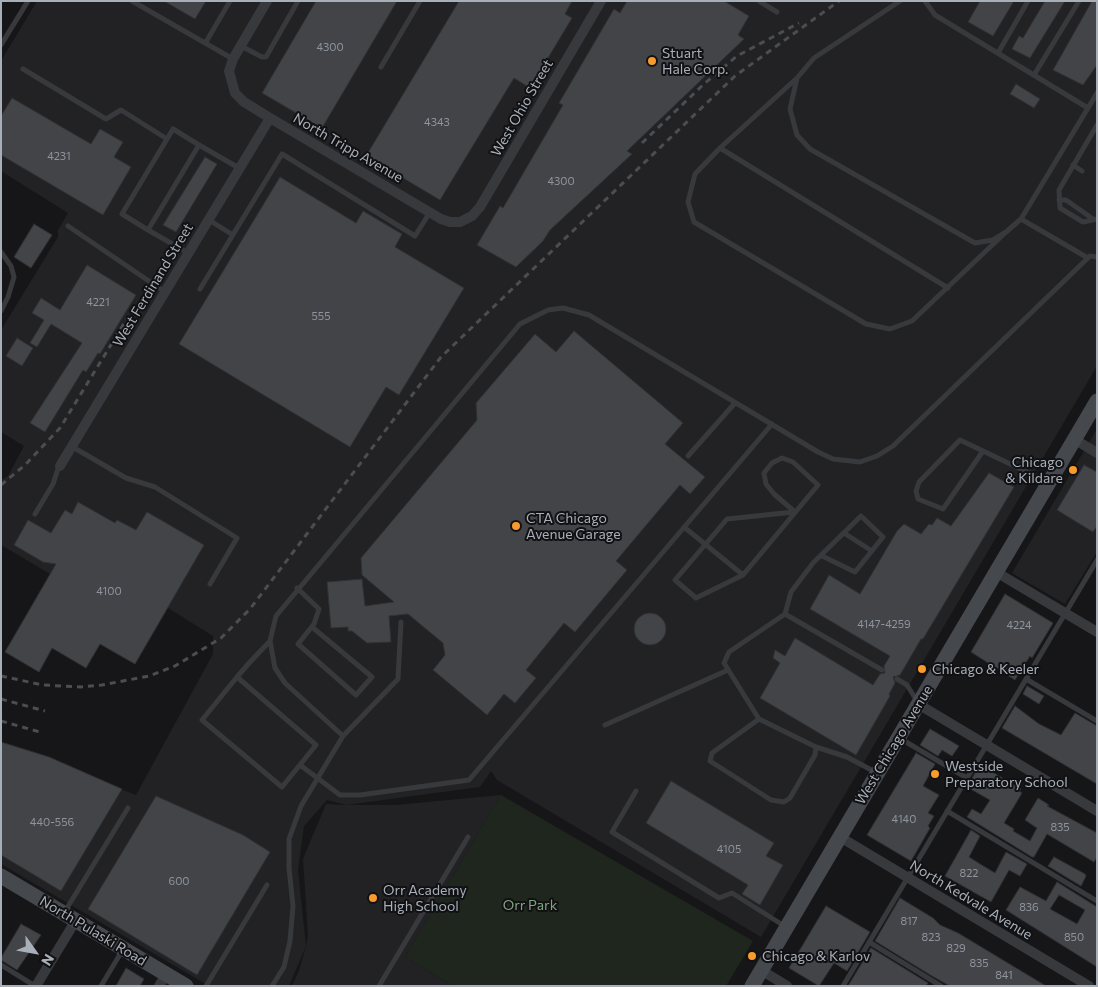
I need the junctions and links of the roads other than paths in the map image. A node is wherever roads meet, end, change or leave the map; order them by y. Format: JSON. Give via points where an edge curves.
{"nodes":[{"id":1,"x":28,"y":1,"type":"edge"},
{"id":2,"x":132,"y":1,"type":"edge"},
{"id":3,"x":230,"y":1,"type":"edge"},
{"id":4,"x":267,"y":1,"type":"edge"},
{"id":5,"x":298,"y":1,"type":"edge"},
{"id":6,"x":420,"y":1,"type":"edge"},
{"id":7,"x":601,"y":1,"type":"edge"},
{"id":8,"x":759,"y":1,"type":"edge"},
{"id":9,"x":900,"y":1,"type":"edge"},
{"id":10,"x":925,"y":1,"type":"edge"},
{"id":11,"x":1028,"y":1,"type":"edge"},
{"id":12,"x":1079,"y":1,"type":"edge"},
{"id":13,"x":777,"y":12,"type":"dead end"},
{"id":14,"x":206,"y":42,"type":"junction"},
{"id":15,"x":1,"y":45,"type":"edge"},
{"id":16,"x":241,"y":46,"type":"junction"},
{"id":17,"x":998,"y":53,"type":"junction"},
{"id":18,"x":233,"y":59,"type":"junction"},
{"id":19,"x":380,"y":67,"type":"dead end"},
{"id":20,"x":23,"y":69,"type":"dead end"},
{"id":21,"x":1034,"y":75,"type":"junction"},
{"id":22,"x":797,"y":78,"type":"junction"},
{"id":23,"x":1097,"y":92,"type":"edge"},
{"id":24,"x":1088,"y":108,"type":"junction"},
{"id":25,"x":270,"y":118,"type":"junction"},
{"id":26,"x":1097,"y":125,"type":"edge"},
{"id":27,"x":167,"y":139,"type":"junction"},
{"id":28,"x":199,"y":145,"type":"junction"},
{"id":29,"x":720,"y":148,"type":"junction"},
{"id":30,"x":1073,"y":166,"type":"junction"},
{"id":31,"x":240,"y":168,"type":"junction"},
{"id":32,"x":1082,"y":171,"type":"dead end"},
{"id":33,"x":1059,"y":200,"type":"junction"},
{"id":34,"x":430,"y":212,"type":"junction"},
{"id":35,"x":1095,"y":218,"type":"edge"},
{"id":36,"x":1021,"y":219,"type":"junction"},
{"id":37,"x":209,"y":220,"type":"junction"},
{"id":38,"x":460,"y":222,"type":"joint"},
{"id":39,"x":68,"y":226,"type":"dead end"},
{"id":40,"x":148,"y":230,"type":"junction"},
{"id":41,"x":1006,"y":232,"type":"junction"},
{"id":42,"x":233,"y":235,"type":"junction"},
{"id":43,"x":1,"y":252,"type":"edge"},
{"id":44,"x":188,"y":253,"type":"junction"},
{"id":45,"x":1097,"y":257,"type":"edge"},
{"id":46,"x":1088,"y":258,"type":"junction"},
{"id":47,"x":948,"y":288,"type":"junction"},
{"id":48,"x":200,"y":289,"type":"dead end"},
{"id":49,"x":165,"y":292,"type":"junction"},
{"id":50,"x":1,"y":311,"type":"edge"},
{"id":51,"x":1097,"y":401,"type":"edge"},
{"id":52,"x":735,"y":402,"type":"junction"},
{"id":53,"x":772,"y":424,"type":"junction"},
{"id":54,"x":1074,"y":440,"type":"junction"},
{"id":55,"x":72,"y":446,"type":"junction"},
{"id":56,"x":984,"y":451,"type":"junction"},
{"id":57,"x":1097,"y":453,"type":"edge"},
{"id":58,"x":688,"y":456,"type":"dead end"},
{"id":59,"x":60,"y":466,"type":"joint"},
{"id":60,"x":1048,"y":483,"type":"junction"},
{"id":61,"x":795,"y":512,"type":"junction"},
{"id":62,"x":35,"y":514,"type":"dead end"},
{"id":63,"x":684,"y":527,"type":"junction"},
{"id":64,"x":844,"y":533,"type":"junction"},
{"id":65,"x":706,"y":544,"type":"junction"},
{"id":66,"x":872,"y":551,"type":"junction"},
{"id":67,"x":822,"y":556,"type":"junction"},
{"id":68,"x":1097,"y":560,"type":"edge"},
{"id":69,"x":996,"y":572,"type":"junction"},
{"id":70,"x":743,"y":575,"type":"junction"},
{"id":71,"x":210,"y":584,"type":"dead end"},
{"id":72,"x":297,"y":588,"type":"junction"},
{"id":73,"x":1065,"y":613,"type":"junction"},
{"id":74,"x":785,"y":614,"type":"junction"},
{"id":75,"x":401,"y":622,"type":"dead end"},
{"id":76,"x":312,"y":627,"type":"junction"},
{"id":77,"x":1097,"y":632,"type":"edge"},
{"id":78,"x":270,"y":641,"type":"junction"},
{"id":79,"x":728,"y":670,"type":"junction"},
{"id":80,"x":882,"y":670,"type":"dead end"},
{"id":81,"x":237,"y":678,"type":"junction"},
{"id":82,"x":897,"y":679,"type":"dead end"},
{"id":83,"x":1026,"y":679,"type":"junction"},
{"id":84,"x":918,"y":704,"type":"junction"},
{"id":85,"x":759,"y":719,"type":"junction"},
{"id":86,"x":1097,"y":721,"type":"edge"},
{"id":87,"x":605,"y":725,"type":"dead end"},
{"id":88,"x":343,"y":736,"type":"junction"},
{"id":89,"x":899,"y":737,"type":"junction"},
{"id":90,"x":986,"y":745,"type":"junction"},
{"id":91,"x":816,"y":747,"type":"junction"},
{"id":92,"x":300,"y":766,"type":"junction"},
{"id":93,"x":878,"y":773,"type":"junction"},
{"id":94,"x":967,"y":778,"type":"junction"},
{"id":95,"x":317,"y":779,"type":"junction"},
{"id":96,"x":636,"y":791,"type":"dead end"},
{"id":97,"x":128,"y":808,"type":"dead end"},
{"id":98,"x":947,"y":811,"type":"junction"},
{"id":99,"x":1097,"y":811,"type":"edge"},
{"id":100,"x":468,"y":837,"type":"dead end"},
{"id":101,"x":840,"y":837,"type":"junction"},
{"id":102,"x":1,"y":876,"type":"edge"},
{"id":103,"x":907,"y":878,"type":"junction"},
{"id":104,"x":267,"y":884,"type":"dead end"},
{"id":105,"x":1097,"y":901,"type":"edge"},
{"id":106,"x":70,"y":917,"type":"junction"},
{"id":107,"x":787,"y":927,"type":"junction"},
{"id":108,"x":869,"y":942,"type":"junction"},
{"id":109,"x":124,"y":949,"type":"junction"},
{"id":110,"x":1,"y":965,"type":"edge"},
{"id":111,"x":761,"y":970,"type":"junction"},
{"id":112,"x":162,"y":980,"type":"edge"},
{"id":113,"x":36,"y":986,"type":"edge"},
{"id":114,"x":101,"y":986,"type":"edge"},
{"id":115,"x":186,"y":986,"type":"edge"},
{"id":116,"x":206,"y":986,"type":"edge"},
{"id":117,"x":272,"y":986,"type":"edge"},
{"id":118,"x":379,"y":986,"type":"edge"},
{"id":119,"x":752,"y":986,"type":"edge"},
{"id":120,"x":787,"y":986,"type":"edge"},
{"id":121,"x":843,"y":986,"type":"edge"},
{"id":122,"x":941,"y":986,"type":"edge"},
{"id":123,"x":1089,"y":986,"type":"edge"}],
"edges":[{"from":1,"to":15,"type":"lane"},
{"from":2,"to":14,"type":"lane"},
{"from":3,"to":14,"type":"lane"},
{"from":4,"to":16,"type":"street"},
{"from":5,"to":16,"type":"lane","via":[[266,57]]},
{"from":6,"to":19,"type":"lane"},
{"from":7,"to":38,"type":"street","name":"West Ohio Street","via":[[480,208]]},
{"from":8,"to":13,"type":"lane"},
{"from":9,"to":22,"type":"lane","via":[[814,58]]},
{"from":10,"to":17,"type":"lane","via":[[935,15]]},
{"from":11,"to":17,"type":"lane"},
{"from":12,"to":21,"type":"lane"},
{"from":14,"to":18,"type":"lane"},
{"from":16,"to":18,"type":"street"},
{"from":17,"to":21,"type":"lane"},
{"from":18,"to":25,"type":"street","name":"North Tripp Avenue","via":[[229,71],[236,94]]},
{"from":20,"to":27,"type":"lane","via":[[106,119],[122,110]]},
{"from":21,"to":24,"type":"lane"},
{"from":22,"to":29,"type":"lane"},
{"from":22,"to":41,"type":"lane","via":[[790,109],[797,135],[810,149],[975,243],[993,240]]},
{"from":23,"to":24,"type":"lane"},
{"from":24,"to":36,"type":"lane"},
{"from":25,"to":31,"type":"street","name":"West Ferdinand Street"},
{"from":25,"to":34,"type":"street","name":"North Tripp Avenue"},
{"from":26,"to":30,"type":"lane"},
{"from":27,"to":28,"type":"lane","via":[[173,130]]},
{"from":27,"to":40,"type":"lane","via":[[122,214]]},
{"from":28,"to":31,"type":"lane"},
{"from":28,"to":40,"type":"lane"},
{"from":29,"to":47,"type":"lane"},
{"from":29,"to":47,"type":"lane","via":[[695,174],[688,202],[694,222],[866,324],[890,329],[912,321]]},
{"from":30,"to":32,"type":"lane"},
{"from":30,"to":33,"type":"lane","via":[[1059,190]]},
{"from":31,"to":37,"type":"street","name":"West Ferdinand Street"},
{"from":33,"to":35,"type":"lane","via":[[1066,200]]},
{"from":33,"to":35,"type":"lane","via":[[1060,208],[1083,222]]},
{"from":34,"to":38,"type":"street","name":"North Tripp Avenue","via":[[450,222]]},
{"from":34,"to":42,"type":"lane","via":[[415,236],[282,154]]},
{"from":36,"to":41,"type":"lane"},
{"from":36,"to":46,"type":"lane"},
{"from":37,"to":42,"type":"lane"},
{"from":37,"to":44,"type":"street","name":"West Ferdinand Street"},
{"from":39,"to":49,"type":"lane"},
{"from":40,"to":44,"type":"lane"},
{"from":41,"to":47,"type":"lane"},
{"from":42,"to":48,"type":"lane"},
{"from":43,"to":50,"type":"lane","via":[[14,277]]},
{"from":44,"to":49,"type":"street","name":"West Ferdinand Street"},
{"from":45,"to":46,"type":"lane"},
{"from":46,"to":53,"type":"lane","via":[[893,446],[877,456],[860,462],[833,459]]},
{"from":49,"to":55,"type":"street","name":"West Ferdinand Street"},
{"from":51,"to":54,"type":"main road","name":"West Chicago Avenue"},
{"from":52,"to":53,"type":"lane"},
{"from":52,"to":58,"type":"lane"},
{"from":52,"to":72,"type":"lane","via":[[589,316],[563,308],[533,316],[508,336]]},
{"from":53,"to":63,"type":"lane"},
{"from":54,"to":57,"type":"street"},
{"from":54,"to":60,"type":"main road","name":"West Chicago Avenue"},
{"from":55,"to":59,"type":"street","name":"West Ferdinand Street"},
{"from":55,"to":71,"type":"lane","via":[[126,478],[155,487],[237,538]]},
{"from":56,"to":56,"type":"lane","via":[[960,440],[919,482],[918,499],[943,509]]},
{"from":56,"to":60,"type":"lane"},
{"from":59,"to":62,"type":"lane"},
{"from":60,"to":69,"type":"main road","name":"West Chicago Avenue"},
{"from":61,"to":61,"type":"lane","via":[[818,485],[793,462],[782,458],[772,463],[764,473],[766,484]]},
{"from":61,"to":65,"type":"lane","via":[[727,519]]},
{"from":61,"to":70,"type":"lane"},
{"from":63,"to":65,"type":"lane"},
{"from":63,"to":95,"type":"lane","via":[[469,780],[340,795]]},
{"from":64,"to":66,"type":"lane"},
{"from":64,"to":66,"type":"lane","via":[[861,516],[883,537]]},
{"from":64,"to":67,"type":"lane"},
{"from":65,"to":70,"type":"lane"},
{"from":65,"to":70,"type":"lane","via":[[675,580],[696,598]]},
{"from":66,"to":67,"type":"lane","via":[[855,572]]},
{"from":67,"to":74,"type":"lane","via":[[791,592]]},
{"from":68,"to":73,"type":"lane"},
{"from":69,"to":73,"type":"street"},
{"from":69,"to":84,"type":"main road","name":"West Chicago Avenue"},
{"from":72,"to":76,"type":"lane","via":[[319,609]]},
{"from":72,"to":78,"type":"lane","via":[[276,616]]},
{"from":73,"to":77,"type":"street"},
{"from":73,"to":83,"type":"lane"},
{"from":74,"to":79,"type":"lane","via":[[729,652],[724,662]]},
{"from":74,"to":80,"type":"lane"},
{"from":75,"to":88,"type":"lane","via":[[398,679]]},
{"from":76,"to":76,"type":"lane","via":[[298,644],[356,695],[372,678]]},
{"from":78,"to":81,"type":"lane"},
{"from":78,"to":88,"type":"lane","via":[[275,668],[285,683]]},
{"from":79,"to":85,"type":"lane"},
{"from":79,"to":87,"type":"lane"},
{"from":81,"to":92,"type":"lane","via":[[316,745]]},
{"from":81,"to":92,"type":"lane","via":[[202,720],[282,787]]},
{"from":82,"to":84,"type":"lane","via":[[907,685]]},
{"from":83,"to":86,"type":"lane"},
{"from":83,"to":90,"type":"lane"},
{"from":84,"to":89,"type":"main road","name":"West Chicago Avenue"},
{"from":84,"to":90,"type":"street"},
{"from":85,"to":91,"type":"lane"},
{"from":85,"to":91,"type":"lane","via":[[712,753],[710,761],[771,800],[784,802],[790,798],[815,755]]},
{"from":88,"to":95,"type":"lane"},
{"from":89,"to":93,"type":"main road","name":"West Chicago Avenue"},
{"from":89,"to":94,"type":"lane"},
{"from":90,"to":94,"type":"lane"},
{"from":90,"to":99,"type":"street"},
{"from":91,"to":93,"type":"lane","via":[[847,757]]},
{"from":92,"to":95,"type":"lane"},
{"from":93,"to":101,"type":"main road","name":"West Chicago Avenue"},
{"from":94,"to":98,"type":"lane"},
{"from":95,"to":117,"type":"lane","via":[[301,806],[289,839],[288,868],[293,906],[290,941],[284,967]]},
{"from":96,"to":107,"type":"lane","via":[[612,832],[720,898],[732,893]]},
{"from":97,"to":106,"type":"lane"},
{"from":98,"to":103,"type":"lane"},
{"from":98,"to":105,"type":"lane"},
{"from":100,"to":118,"type":"lane"},
{"from":101,"to":103,"type":"street","name":"North Kedvale Avenue"},
{"from":101,"to":107,"type":"main road","name":"West Chicago Avenue"},
{"from":102,"to":106,"type":"main road","name":"North Pulaski Road"},
{"from":103,"to":108,"type":"lane"},
{"from":103,"to":123,"type":"street","name":"North Kedvale Avenue"},
{"from":104,"to":116,"type":"lane"},
{"from":106,"to":109,"type":"main road","name":"North Pulaski Road"},
{"from":106,"to":113,"type":"street"},
{"from":107,"to":111,"type":"main road","name":"West Chicago Avenue"},
{"from":108,"to":121,"type":"lane"},
{"from":108,"to":122,"type":"lane"},
{"from":109,"to":112,"type":"main road","name":"North Pulaski Road"},
{"from":109,"to":114,"type":"lane"},
{"from":110,"to":113,"type":"lane"},
{"from":111,"to":119,"type":"main road","name":"West Chicago Avenue"},
{"from":111,"to":120,"type":"street"},
{"from":112,"to":115,"type":"main road","name":"North Pulaski Road"}]}
